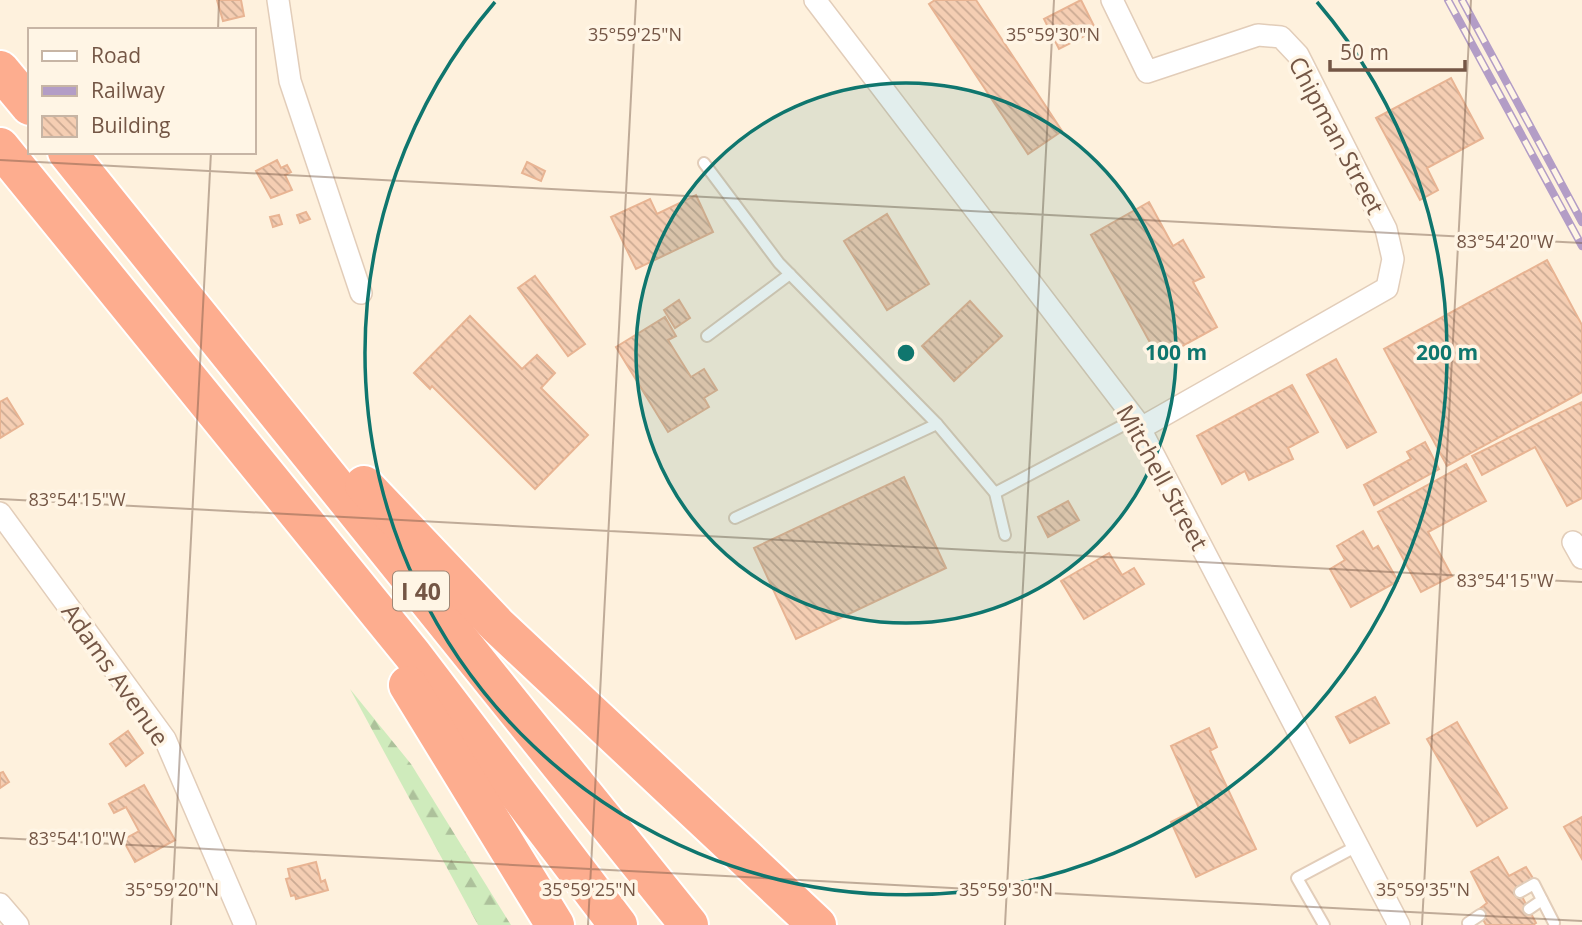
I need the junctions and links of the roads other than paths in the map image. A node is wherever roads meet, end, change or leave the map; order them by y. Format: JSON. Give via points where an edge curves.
{"nodes":[{"id":1,"x":278,"y":0,"type":"edge"},
{"id":2,"x":815,"y":0,"type":"edge"},
{"id":3,"x":1112,"y":0,"type":"edge"},
{"id":4,"x":0,"y":70,"type":"edge"},
{"id":5,"x":28,"y":104,"type":"edge"},
{"id":6,"x":0,"y":147,"type":"edge"},
{"id":7,"x":69,"y":154,"type":"edge"},
{"id":8,"x":704,"y":163,"type":"dead end"},
{"id":9,"x":790,"y":274,"type":"junction"},
{"id":10,"x":171,"y":280,"type":"junction"},
{"id":11,"x":361,"y":293,"type":"dead end"},
{"id":12,"x":707,"y":336,"type":"dead end"},
{"id":13,"x":937,"y":424,"type":"junction"},
{"id":14,"x":1138,"y":424,"type":"junction"},
{"id":15,"x":995,"y":493,"type":"junction"},
{"id":16,"x":0,"y":513,"type":"edge"},
{"id":17,"x":735,"y":518,"type":"dead end"},
{"id":18,"x":310,"y":529,"type":"junction"},
{"id":19,"x":1005,"y":535,"type":"dead end"},
{"id":20,"x":1359,"y":845,"type":"junction"},
{"id":21,"x":1520,"y":892,"type":"dead end"},
{"id":22,"x":1542,"y":900,"type":"junction"},
{"id":23,"x":0,"y":904,"type":"edge"},
{"id":24,"x":1529,"y":909,"type":"dead end"},
{"id":25,"x":1480,"y":915,"type":"dead end"},
{"id":26,"x":1554,"y":924,"type":"edge"},
{"id":27,"x":18,"y":925,"type":"edge"},
{"id":28,"x":245,"y":925,"type":"edge"},
{"id":29,"x":555,"y":925,"type":"edge"},
{"id":30,"x":618,"y":925,"type":"edge"},
{"id":31,"x":689,"y":925,"type":"edge"},
{"id":32,"x":817,"y":925,"type":"edge"},
{"id":33,"x":1324,"y":925,"type":"edge"},
{"id":34,"x":1399,"y":925,"type":"edge"},
{"id":35,"x":1469,"y":925,"type":"edge"}],
"edges":[{"from":1,"to":11,"type":"street","via":[[290,81]]},
{"from":2,"to":14,"type":"street","name":"Mitchell Street"},
{"from":3,"to":14,"type":"street","name":"Chipman Street","via":[[1147,72],[1258,35],[1281,37],[1298,55],[1386,229],[1393,260],[1387,288]]},
{"from":4,"to":5,"type":"highway"},
{"from":6,"to":18,"type":"highway","number":"I 40"},
{"from":7,"to":10,"type":"highway","number":"I 40"},
{"from":8,"to":9,"type":"lane"},
{"from":9,"to":12,"type":"lane"},
{"from":9,"to":13,"type":"lane"},
{"from":10,"to":31,"type":"highway","number":"I 40"},
{"from":10,"to":32,"type":"highway","via":[[497,625]]},
{"from":13,"to":15,"type":"lane"},
{"from":13,"to":17,"type":"lane"},
{"from":14,"to":15,"type":"lane"},
{"from":14,"to":20,"type":"street","name":"Mitchell Street"},
{"from":15,"to":19,"type":"lane"},
{"from":16,"to":28,"type":"street","name":"Adams Avenue","via":[[164,738]]},
{"from":18,"to":29,"type":"highway"},
{"from":18,"to":30,"type":"highway","number":"I 40","via":[[412,654]]},
{"from":20,"to":33,"type":"lane","via":[[1297,878]]},
{"from":20,"to":34,"type":"street","name":"Mitchell Street"},
{"from":21,"to":22,"type":"lane","via":[[1534,884]]},
{"from":22,"to":24,"type":"lane"},
{"from":22,"to":26,"type":"lane"},
{"from":23,"to":27,"type":"street"},
{"from":25,"to":35,"type":"lane"}]}
